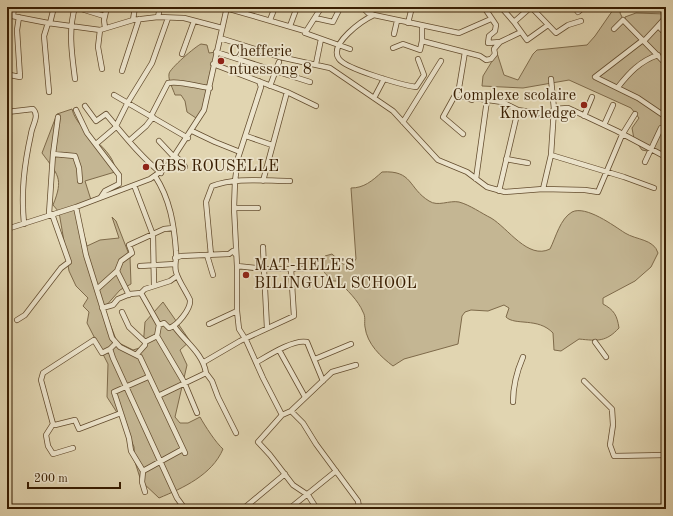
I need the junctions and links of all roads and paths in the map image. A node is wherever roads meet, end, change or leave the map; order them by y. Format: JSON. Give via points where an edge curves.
{"nodes":[{"id":1,"x":14,"y":7,"type":"edge"},
{"id":2,"x":54,"y":7,"type":"edge"},
{"id":3,"x":75,"y":7,"type":"edge"},
{"id":4,"x":107,"y":7,"type":"edge"},
{"id":5,"x":134,"y":7,"type":"edge"},
{"id":6,"x":160,"y":7,"type":"edge"},
{"id":7,"x":227,"y":7,"type":"edge"},
{"id":8,"x":275,"y":7,"type":"edge"},
{"id":9,"x":298,"y":7,"type":"edge"},
{"id":10,"x":362,"y":7,"type":"edge"},
{"id":11,"x":412,"y":7,"type":"edge"},
{"id":12,"x":448,"y":7,"type":"edge"},
{"id":13,"x":468,"y":7,"type":"edge"},
{"id":14,"x":484,"y":7,"type":"edge"},
{"id":15,"x":500,"y":7,"type":"edge"},
{"id":16,"x":531,"y":7,"type":"edge"},
{"id":17,"x":574,"y":7,"type":"edge"},
{"id":18,"x":584,"y":7,"type":"edge"},
{"id":19,"x":321,"y":8,"type":"edge"},
{"id":20,"x":340,"y":8,"type":"edge"},
{"id":21,"x":7,"y":15,"type":"edge"},
{"id":22,"x":374,"y":15,"type":"junction"},
{"id":23,"x":13,"y":16,"type":"junction"},
{"id":24,"x":104,"y":16,"type":"junction"},
{"id":25,"x":19,"y":17,"type":"junction"},
{"id":26,"x":158,"y":17,"type":"junction"},
{"id":27,"x":666,"y":17,"type":"edge"},
{"id":28,"x":168,"y":18,"type":"junction"},
{"id":29,"x":315,"y":18,"type":"junction"},
{"id":30,"x":491,"y":19,"type":"junction"},
{"id":31,"x":133,"y":20,"type":"junction"},
{"id":32,"x":139,"y":20,"type":"junction"},
{"id":33,"x":270,"y":20,"type":"junction"},
{"id":34,"x":194,"y":21,"type":"junction"},
{"id":35,"x":397,"y":21,"type":"junction"},
{"id":36,"x":581,"y":21,"type":"dead end"},
{"id":37,"x":514,"y":22,"type":"junction"},
{"id":38,"x":49,"y":23,"type":"junction"},
{"id":39,"x":408,"y":23,"type":"junction"},
{"id":40,"x":548,"y":25,"type":"junction"},
{"id":41,"x":290,"y":26,"type":"junction"},
{"id":42,"x":422,"y":26,"type":"junction"},
{"id":43,"x":658,"y":26,"type":"junction"},
{"id":44,"x":72,"y":27,"type":"junction"},
{"id":45,"x":105,"y":28,"type":"junction"},
{"id":46,"x":222,"y":28,"type":"junction"},
{"id":47,"x":614,"y":29,"type":"dead end"},
{"id":48,"x":100,"y":30,"type":"junction"},
{"id":49,"x":306,"y":31,"type":"junction"},
{"id":50,"x":522,"y":32,"type":"junction"},
{"id":51,"x":394,"y":34,"type":"dead end"},
{"id":52,"x":666,"y":34,"type":"edge"},
{"id":53,"x":220,"y":38,"type":"junction"},
{"id":54,"x":321,"y":39,"type":"junction"},
{"id":55,"x":643,"y":40,"type":"junction"},
{"id":56,"x":422,"y":41,"type":"junction"},
{"id":57,"x":500,"y":42,"type":"junction"},
{"id":58,"x":340,"y":44,"type":"junction"},
{"id":59,"x":393,"y":48,"type":"dead end"},
{"id":60,"x":350,"y":49,"type":"dead end"},
{"id":61,"x":216,"y":52,"type":"junction"},
{"id":62,"x":465,"y":52,"type":"junction"},
{"id":63,"x":182,"y":54,"type":"dead end"},
{"id":64,"x":658,"y":55,"type":"junction"},
{"id":65,"x":418,"y":59,"type":"dead end"},
{"id":66,"x":441,"y":61,"type":"dead end"},
{"id":67,"x":279,"y":62,"type":"dead end"},
{"id":68,"x":666,"y":62,"type":"edge"},
{"id":69,"x":213,"y":64,"type":"junction"},
{"id":70,"x":316,"y":64,"type":"junction"},
{"id":71,"x":102,"y":69,"type":"dead end"},
{"id":72,"x":122,"y":71,"type":"dead end"},
{"id":73,"x":276,"y":72,"type":"junction"},
{"id":74,"x":10,"y":75,"type":"dead end"},
{"id":75,"x":75,"y":79,"type":"dead end"},
{"id":76,"x":384,"y":79,"type":"junction"},
{"id":77,"x":551,"y":79,"type":"dead end"},
{"id":78,"x":259,"y":81,"type":"junction"},
{"id":79,"x":310,"y":82,"type":"dead end"},
{"id":80,"x":270,"y":86,"type":"junction"},
{"id":81,"x":416,"y":87,"type":"junction"},
{"id":82,"x":618,"y":87,"type":"junction"},
{"id":83,"x":210,"y":88,"type":"junction"},
{"id":84,"x":49,"y":92,"type":"dead end"},
{"id":85,"x":287,"y":92,"type":"junction"},
{"id":86,"x":423,"y":92,"type":"junction"},
{"id":87,"x":456,"y":94,"type":"junction"},
{"id":88,"x":114,"y":95,"type":"dead end"},
{"id":89,"x":592,"y":97,"type":"dead end"},
{"id":90,"x":374,"y":98,"type":"junction"},
{"id":91,"x":7,"y":99,"type":"edge"},
{"id":92,"x":486,"y":100,"type":"junction"},
{"id":93,"x":128,"y":102,"type":"junction"},
{"id":94,"x":613,"y":105,"type":"dead end"},
{"id":95,"x":85,"y":106,"type":"dead end"},
{"id":96,"x":316,"y":106,"type":"dead end"},
{"id":97,"x":554,"y":109,"type":"junction"},
{"id":98,"x":76,"y":110,"type":"dead end"},
{"id":99,"x":518,"y":110,"type":"junction"},
{"id":100,"x":8,"y":112,"type":"edge"},
{"id":101,"x":635,"y":114,"type":"dead end"},
{"id":102,"x":152,"y":116,"type":"junction"},
{"id":103,"x":584,"y":116,"type":"junction"},
{"id":104,"x":58,"y":117,"type":"dead end"},
{"id":105,"x":666,"y":117,"type":"edge"},
{"id":106,"x":403,"y":122,"type":"junction"},
{"id":107,"x":604,"y":125,"type":"junction"},
{"id":108,"x":116,"y":127,"type":"junction"},
{"id":109,"x":661,"y":128,"type":"dead end"},
{"id":110,"x":192,"y":131,"type":"junction"},
{"id":111,"x":463,"y":134,"type":"dead end"},
{"id":112,"x":622,"y":135,"type":"junction"},
{"id":113,"x":246,"y":136,"type":"junction"},
{"id":114,"x":188,"y":138,"type":"junction"},
{"id":115,"x":129,"y":141,"type":"junction"},
{"id":116,"x":159,"y":142,"type":"dead end"},
{"id":117,"x":96,"y":144,"type":"junction"},
{"id":118,"x":272,"y":145,"type":"junction"},
{"id":119,"x":651,"y":150,"type":"junction"},
{"id":120,"x":240,"y":152,"type":"junction"},
{"id":121,"x":52,"y":154,"type":"junction"},
{"id":122,"x":551,"y":155,"type":"junction"},
{"id":123,"x":175,"y":156,"type":"junction"},
{"id":124,"x":666,"y":157,"type":"edge"},
{"id":125,"x":506,"y":159,"type":"junction"},
{"id":126,"x":644,"y":162,"type":"dead end"},
{"id":127,"x":528,"y":163,"type":"dead end"},
{"id":128,"x":185,"y":167,"type":"dead end"},
{"id":129,"x":607,"y":171,"type":"junction"},
{"id":130,"x":161,"y":172,"type":"junction"},
{"id":131,"x":155,"y":176,"type":"junction"},
{"id":132,"x":476,"y":179,"type":"junction"},
{"id":133,"x":80,"y":181,"type":"dead end"},
{"id":134,"x":235,"y":181,"type":"junction"},
{"id":135,"x":263,"y":181,"type":"junction"},
{"id":136,"x":290,"y":181,"type":"dead end"},
{"id":137,"x":134,"y":185,"type":"junction"},
{"id":138,"x":654,"y":188,"type":"dead end"},
{"id":139,"x":543,"y":189,"type":"junction"},
{"id":140,"x":499,"y":191,"type":"junction"},
{"id":141,"x":101,"y":197,"type":"junction"},
{"id":142,"x":76,"y":206,"type":"junction"},
{"id":143,"x":234,"y":208,"type":"junction"},
{"id":144,"x":258,"y":208,"type":"dead end"},
{"id":145,"x":50,"y":214,"type":"junction"},
{"id":146,"x":24,"y":224,"type":"junction"},
{"id":147,"x":173,"y":228,"type":"junction"},
{"id":148,"x":7,"y":230,"type":"edge"},
{"id":149,"x":153,"y":236,"type":"junction"},
{"id":150,"x":263,"y":247,"type":"dead end"},
{"id":151,"x":176,"y":252,"type":"junction"},
{"id":152,"x":209,"y":255,"type":"junction"},
{"id":153,"x":236,"y":255,"type":"junction"},
{"id":154,"x":181,"y":256,"type":"junction"},
{"id":155,"x":175,"y":258,"type":"junction"},
{"id":156,"x":175,"y":264,"type":"junction"},
{"id":157,"x":140,"y":266,"type":"dead end"},
{"id":158,"x":154,"y":266,"type":"junction"},
{"id":159,"x":237,"y":266,"type":"junction"},
{"id":160,"x":264,"y":269,"type":"junction"},
{"id":161,"x":291,"y":269,"type":"junction"},
{"id":162,"x":302,"y":270,"type":"dead end"},
{"id":163,"x":117,"y":271,"type":"junction"},
{"id":164,"x":213,"y":275,"type":"dead end"},
{"id":165,"x":177,"y":276,"type":"junction"},
{"id":166,"x":154,"y":285,"type":"junction"},
{"id":167,"x":98,"y":289,"type":"junction"},
{"id":168,"x":141,"y":293,"type":"junction"},
{"id":169,"x":129,"y":294,"type":"junction"},
{"id":170,"x":102,"y":308,"type":"junction"},
{"id":171,"x":237,"y":311,"type":"junction"},
{"id":172,"x":122,"y":312,"type":"dead end"},
{"id":173,"x":17,"y":320,"type":"dead end"},
{"id":174,"x":209,"y":324,"type":"dead end"},
{"id":175,"x":158,"y":325,"type":"junction"},
{"id":176,"x":174,"y":326,"type":"junction"},
{"id":177,"x":267,"y":328,"type":"junction"},
{"id":178,"x":157,"y":336,"type":"junction"},
{"id":179,"x":246,"y":340,"type":"junction"},
{"id":180,"x":145,"y":342,"type":"junction"},
{"id":181,"x":595,"y":342,"type":"dead end"},
{"id":182,"x":116,"y":343,"type":"junction"},
{"id":183,"x":351,"y":344,"type":"dead end"},
{"id":184,"x":110,"y":349,"type":"junction"},
{"id":185,"x":279,"y":350,"type":"junction"},
{"id":186,"x":138,"y":354,"type":"junction"},
{"id":187,"x":523,"y":357,"type":"dead end"},
{"id":188,"x":606,"y":357,"type":"dead end"},
{"id":189,"x":315,"y":359,"type":"junction"},
{"id":190,"x":204,"y":362,"type":"junction"},
{"id":191,"x":257,"y":362,"type":"junction"},
{"id":192,"x":356,"y":365,"type":"dead end"},
{"id":193,"x":206,"y":373,"type":"junction"},
{"id":194,"x":148,"y":377,"type":"junction"},
{"id":195,"x":323,"y":381,"type":"junction"},
{"id":196,"x":584,"y":381,"type":"dead end"},
{"id":197,"x":184,"y":382,"type":"junction"},
{"id":198,"x":125,"y":388,"type":"junction"},
{"id":199,"x":158,"y":396,"type":"junction"},
{"id":200,"x":305,"y":397,"type":"junction"},
{"id":201,"x":513,"y":402,"type":"dead end"},
{"id":202,"x":291,"y":411,"type":"junction"},
{"id":203,"x":121,"y":413,"type":"junction"},
{"id":204,"x":197,"y":413,"type":"dead end"},
{"id":205,"x":282,"y":415,"type":"junction"},
{"id":206,"x":53,"y":424,"type":"junction"},
{"id":207,"x":236,"y":433,"type":"dead end"},
{"id":208,"x":73,"y":448,"type":"dead end"},
{"id":209,"x":666,"y":455,"type":"edge"},
{"id":210,"x":160,"y":461,"type":"junction"},
{"id":211,"x":143,"y":471,"type":"junction"},
{"id":212,"x":336,"y":471,"type":"junction"},
{"id":213,"x":285,"y":474,"type":"junction"},
{"id":214,"x":145,"y":492,"type":"dead end"},
{"id":215,"x":308,"y":495,"type":"junction"},
{"id":216,"x":359,"y":507,"type":"dead end"},
{"id":217,"x":185,"y":509,"type":"edge"},
{"id":218,"x":243,"y":509,"type":"edge"},
{"id":219,"x":290,"y":509,"type":"edge"},
{"id":220,"x":317,"y":509,"type":"edge"}],
"edges":[{"from":1,"to":23,"type":"street"},
{"from":2,"to":38,"type":"street"},
{"from":3,"to":24,"type":"street"},
{"from":3,"to":44,"type":"street"},
{"from":4,"to":24,"type":"street"},
{"from":5,"to":31,"type":"street"},
{"from":6,"to":26,"type":"street"},
{"from":7,"to":33,"type":"street"},
{"from":7,"to":46,"type":"street"},
{"from":8,"to":33,"type":"street"},
{"from":9,"to":41,"type":"street"},
{"from":10,"to":22,"type":"street"},
{"from":11,"to":39,"type":"street"},
{"from":12,"to":13,"type":"street"},
{"from":14,"to":30,"type":"street"},
{"from":15,"to":37,"type":"street"},
{"from":16,"to":37,"type":"street"},
{"from":16,"to":40,"type":"street"},
{"from":17,"to":18,"type":"street","via":[[578,12]]},
{"from":19,"to":29,"type":"street"},
{"from":20,"to":29,"type":"street","via":[[334,22]]},
{"from":21,"to":23,"type":"street"},
{"from":22,"to":35,"type":"street"},
{"from":22,"to":58,"type":"street","via":[[353,27]]},
{"from":23,"to":25,"type":"street"},
{"from":24,"to":45,"type":"street"},
{"from":25,"to":38,"type":"street"},
{"from":25,"to":74,"type":"street","via":[[16,30],[20,77]]},
{"from":26,"to":28,"type":"street"},
{"from":26,"to":32,"type":"street"},
{"from":27,"to":43,"type":"street"},
{"from":28,"to":34,"type":"street"},
{"from":28,"to":93,"type":"street","via":[[152,63]]},
{"from":29,"to":49,"type":"street"},
{"from":30,"to":42,"type":"street","via":[[459,33]]},
{"from":30,"to":57,"type":"street","via":[[496,25],[488,42]]},
{"from":31,"to":32,"type":"street"},
{"from":31,"to":45,"type":"street"},
{"from":32,"to":72,"type":"street"},
{"from":33,"to":41,"type":"street"},
{"from":34,"to":46,"type":"street"},
{"from":34,"to":63,"type":"street"},
{"from":35,"to":39,"type":"street"},
{"from":35,"to":51,"type":"street"},
{"from":36,"to":40,"type":"street","via":[[568,25],[556,33]]},
{"from":37,"to":50,"type":"street"},
{"from":38,"to":44,"type":"street"},
{"from":38,"to":84,"type":"street","via":[[44,36]]},
{"from":39,"to":42,"type":"street"},
{"from":40,"to":50,"type":"street","via":[[527,40]]},
{"from":41,"to":49,"type":"street"},
{"from":42,"to":56,"type":"street"},
{"from":43,"to":52,"type":"street"},
{"from":43,"to":55,"type":"street"},
{"from":44,"to":48,"type":"street"},
{"from":44,"to":75,"type":"street","via":[[71,45]]},
{"from":45,"to":48,"type":"street"},
{"from":46,"to":53,"type":"street"},
{"from":47,"to":55,"type":"street","via":[[623,20]]},
{"from":48,"to":71,"type":"street","via":[[98,47]]},
{"from":49,"to":54,"type":"street"},
{"from":50,"to":57,"type":"street"},
{"from":53,"to":61,"type":"street"},
{"from":53,"to":70,"type":"street","via":[[280,57]]},
{"from":54,"to":58,"type":"street"},
{"from":54,"to":70,"type":"street"},
{"from":55,"to":64,"type":"street"},
{"from":55,"to":82,"type":"street","via":[[595,77]]},
{"from":56,"to":59,"type":"street","via":[[420,50],[403,44]]},
{"from":56,"to":62,"type":"street"},
{"from":57,"to":62,"type":"street","via":[[494,48],[495,54],[491,59],[486,60]]},
{"from":58,"to":60,"type":"street"},
{"from":58,"to":76,"type":"street","via":[[337,55],[343,63]]},
{"from":61,"to":69,"type":"street"},
{"from":61,"to":73,"type":"street"},
{"from":62,"to":87,"type":"street"},
{"from":64,"to":68,"type":"street"},
{"from":64,"to":82,"type":"street","via":[[646,59],[631,71]]},
{"from":65,"to":81,"type":"street","via":[[424,75]]},
{"from":66,"to":86,"type":"street"},
{"from":67,"to":73,"type":"street"},
{"from":69,"to":78,"type":"street"},
{"from":69,"to":83,"type":"street"},
{"from":70,"to":90,"type":"street","via":[[330,68]]},
{"from":73,"to":79,"type":"street"},
{"from":73,"to":80,"type":"street"},
{"from":76,"to":81,"type":"street"},
{"from":76,"to":90,"type":"street"},
{"from":77,"to":97,"type":"street"},
{"from":78,"to":80,"type":"street"},
{"from":78,"to":113,"type":"street","via":[[261,87]]},
{"from":80,"to":85,"type":"street"},
{"from":81,"to":86,"type":"street"},
{"from":82,"to":105,"type":"street"},
{"from":83,"to":102,"type":"street","via":[[184,85],[176,81],[168,83]]},
{"from":83,"to":110,"type":"street","via":[[204,110]]},
{"from":85,"to":96,"type":"street"},
{"from":85,"to":118,"type":"street"},
{"from":86,"to":106,"type":"street"},
{"from":87,"to":92,"type":"street","via":[[467,99]]},
{"from":87,"to":111,"type":"street","via":[[443,118]]},
{"from":88,"to":93,"type":"street"},
{"from":89,"to":103,"type":"street"},
{"from":90,"to":106,"type":"street","via":[[393,111]]},
{"from":91,"to":100,"type":"street"},
{"from":92,"to":99,"type":"street","via":[[502,102]]},
{"from":92,"to":132,"type":"street"},
{"from":93,"to":102,"type":"street"},
{"from":93,"to":108,"type":"street"},
{"from":94,"to":107,"type":"street"},
{"from":95,"to":108,"type":"street","via":[[96,121],[106,114]]},
{"from":97,"to":99,"type":"street","via":[[550,115]]},
{"from":97,"to":103,"type":"street","via":[[568,108]]},
{"from":97,"to":122,"type":"street"},
{"from":98,"to":117,"type":"street","via":[[87,133]]},
{"from":99,"to":125,"type":"street"},
{"from":100,"to":146,"type":"street","via":[[33,109],[36,112],[23,179]]},
{"from":101,"to":112,"type":"street"},
{"from":102,"to":114,"type":"street"},
{"from":102,"to":115,"type":"street","via":[[146,126]]},
{"from":103,"to":107,"type":"street"},
{"from":104,"to":121,"type":"street"},
{"from":106,"to":132,"type":"street","via":[[438,160],[468,172]]},
{"from":107,"to":112,"type":"street"},
{"from":108,"to":115,"type":"street"},
{"from":108,"to":117,"type":"street"},
{"from":109,"to":119,"type":"street"},
{"from":110,"to":114,"type":"street"},
{"from":110,"to":120,"type":"street"},
{"from":112,"to":119,"type":"street"},
{"from":112,"to":129,"type":"street"},
{"from":113,"to":118,"type":"street"},
{"from":113,"to":120,"type":"street"},
{"from":114,"to":123,"type":"street"},
{"from":115,"to":130,"type":"street"},
{"from":116,"to":123,"type":"street"},
{"from":117,"to":141,"type":"street","via":[[119,175],[119,184],[105,191]]},
{"from":118,"to":135,"type":"street"},
{"from":119,"to":124,"type":"street"},
{"from":119,"to":126,"type":"street"},
{"from":120,"to":134,"type":"street"},
{"from":121,"to":133,"type":"street","via":[[75,156]]},
{"from":121,"to":145,"type":"street"},
{"from":122,"to":129,"type":"street"},
{"from":122,"to":139,"type":"street"},
{"from":123,"to":128,"type":"street"},
{"from":123,"to":130,"type":"street"},
{"from":125,"to":127,"type":"street"},
{"from":125,"to":140,"type":"street"},
{"from":129,"to":138,"type":"street"},
{"from":129,"to":139,"type":"street","via":[[598,192]]},
{"from":130,"to":131,"type":"street"},
{"from":131,"to":137,"type":"street"},
{"from":131,"to":147,"type":"street","via":[[166,195]]},
{"from":132,"to":140,"type":"street","via":[[487,187]]},
{"from":134,"to":135,"type":"street"},
{"from":134,"to":143,"type":"street"},
{"from":134,"to":152,"type":"street","via":[[212,186],[206,202]]},
{"from":135,"to":136,"type":"street"},
{"from":137,"to":141,"type":"street"},
{"from":137,"to":149,"type":"street"},
{"from":139,"to":140,"type":"street"},
{"from":141,"to":142,"type":"street"},
{"from":142,"to":145,"type":"street"},
{"from":142,"to":167,"type":"street","via":[[86,255]]},
{"from":143,"to":144,"type":"street"},
{"from":143,"to":153,"type":"street"},
{"from":145,"to":146,"type":"street"},
{"from":145,"to":173,"type":"street","via":[[69,262],[60,268],[25,315]]},
{"from":146,"to":148,"type":"street"},
{"from":147,"to":149,"type":"street","via":[[164,229]]},
{"from":147,"to":151,"type":"street"},
{"from":149,"to":158,"type":"street"},
{"from":149,"to":163,"type":"street","via":[[129,245],[132,253],[120,261]]},
{"from":150,"to":160,"type":"street"},
{"from":151,"to":154,"type":"street"},
{"from":151,"to":155,"type":"street"},
{"from":152,"to":153,"type":"street","via":[[229,254],[234,251]]},
{"from":152,"to":154,"type":"street"},
{"from":152,"to":164,"type":"street"},
{"from":153,"to":159,"type":"street"},
{"from":154,"to":155,"type":"street"},
{"from":155,"to":156,"type":"street"},
{"from":156,"to":158,"type":"street"},
{"from":156,"to":165,"type":"street"},
{"from":157,"to":158,"type":"street"},
{"from":158,"to":166,"type":"street"},
{"from":159,"to":160,"type":"street"},
{"from":159,"to":171,"type":"street"},
{"from":160,"to":161,"type":"street"},
{"from":160,"to":177,"type":"street"},
{"from":161,"to":162,"type":"street"},
{"from":161,"to":177,"type":"street","via":[[294,316]]},
{"from":163,"to":167,"type":"street"},
{"from":163,"to":169,"type":"street"},
{"from":165,"to":166,"type":"street","via":[[170,281]]},
{"from":165,"to":176,"type":"street","via":[[190,300],[190,305]]},
{"from":166,"to":168,"type":"street"},
{"from":167,"to":170,"type":"street"},
{"from":168,"to":169,"type":"street"},
{"from":168,"to":175,"type":"street"},
{"from":169,"to":170,"type":"street","via":[[118,299],[113,305]]},
{"from":170,"to":182,"type":"street","via":[[110,334]]},
{"from":171,"to":174,"type":"street"},
{"from":171,"to":179,"type":"street","via":[[239,329]]},
{"from":172,"to":180,"type":"street","via":[[129,327]]},
{"from":175,"to":176,"type":"street","via":[[164,323],[169,328]]},
{"from":175,"to":178,"type":"street"},
{"from":176,"to":190,"type":"street"},
{"from":177,"to":179,"type":"street"},
{"from":178,"to":180,"type":"street"},
{"from":178,"to":197,"type":"street"},
{"from":179,"to":190,"type":"street"},
{"from":179,"to":191,"type":"street"},
{"from":180,"to":186,"type":"street"},
{"from":181,"to":188,"type":"street"},
{"from":182,"to":184,"type":"street"},
{"from":182,"to":186,"type":"street"},
{"from":183,"to":189,"type":"street"},
{"from":184,"to":198,"type":"street"},
{"from":184,"to":206,"type":"street","via":[[102,353],[94,340],[43,373],[41,380]]},
{"from":185,"to":189,"type":"street","via":[[302,341],[307,342]]},
{"from":185,"to":191,"type":"street"},
{"from":185,"to":200,"type":"street"},
{"from":186,"to":194,"type":"street"},
{"from":187,"to":201,"type":"street","via":[[517,370]]},
{"from":189,"to":195,"type":"street"},
{"from":190,"to":193,"type":"street"},
{"from":191,"to":205,"type":"street"},
{"from":192,"to":195,"type":"street","via":[[332,372]]},
{"from":193,"to":197,"type":"street"},
{"from":193,"to":207,"type":"street"},
{"from":194,"to":198,"type":"street"},
{"from":194,"to":199,"type":"street"},
{"from":195,"to":200,"type":"street"},
{"from":196,"to":209,"type":"street","via":[[612,409],[610,444],[614,456]]},
{"from":197,"to":199,"type":"street"},
{"from":197,"to":204,"type":"street"},
{"from":198,"to":203,"type":"street","via":[[114,392]]},
{"from":198,"to":210,"type":"street"},
{"from":199,"to":210,"type":"street","via":[[184,451]]},
{"from":200,"to":202,"type":"street"},
{"from":202,"to":205,"type":"street"},
{"from":202,"to":212,"type":"street","via":[[303,423]]},
{"from":203,"to":206,"type":"street","via":[[79,429],[74,420]]},
{"from":203,"to":211,"type":"street","via":[[131,451]]},
{"from":205,"to":213,"type":"street","via":[[258,442]]},
{"from":206,"to":208,"type":"street","via":[[46,435],[53,454]]},
{"from":210,"to":211,"type":"street"},
{"from":210,"to":217,"type":"street","via":[[177,498]]},
{"from":211,"to":214,"type":"street","via":[[142,482]]},
{"from":212,"to":215,"type":"street"},
{"from":212,"to":216,"type":"street","via":[[358,501]]},
{"from":213,"to":215,"type":"street","via":[[293,485]]},
{"from":213,"to":218,"type":"street"},
{"from":215,"to":219,"type":"street"},
{"from":215,"to":220,"type":"street"}]}
